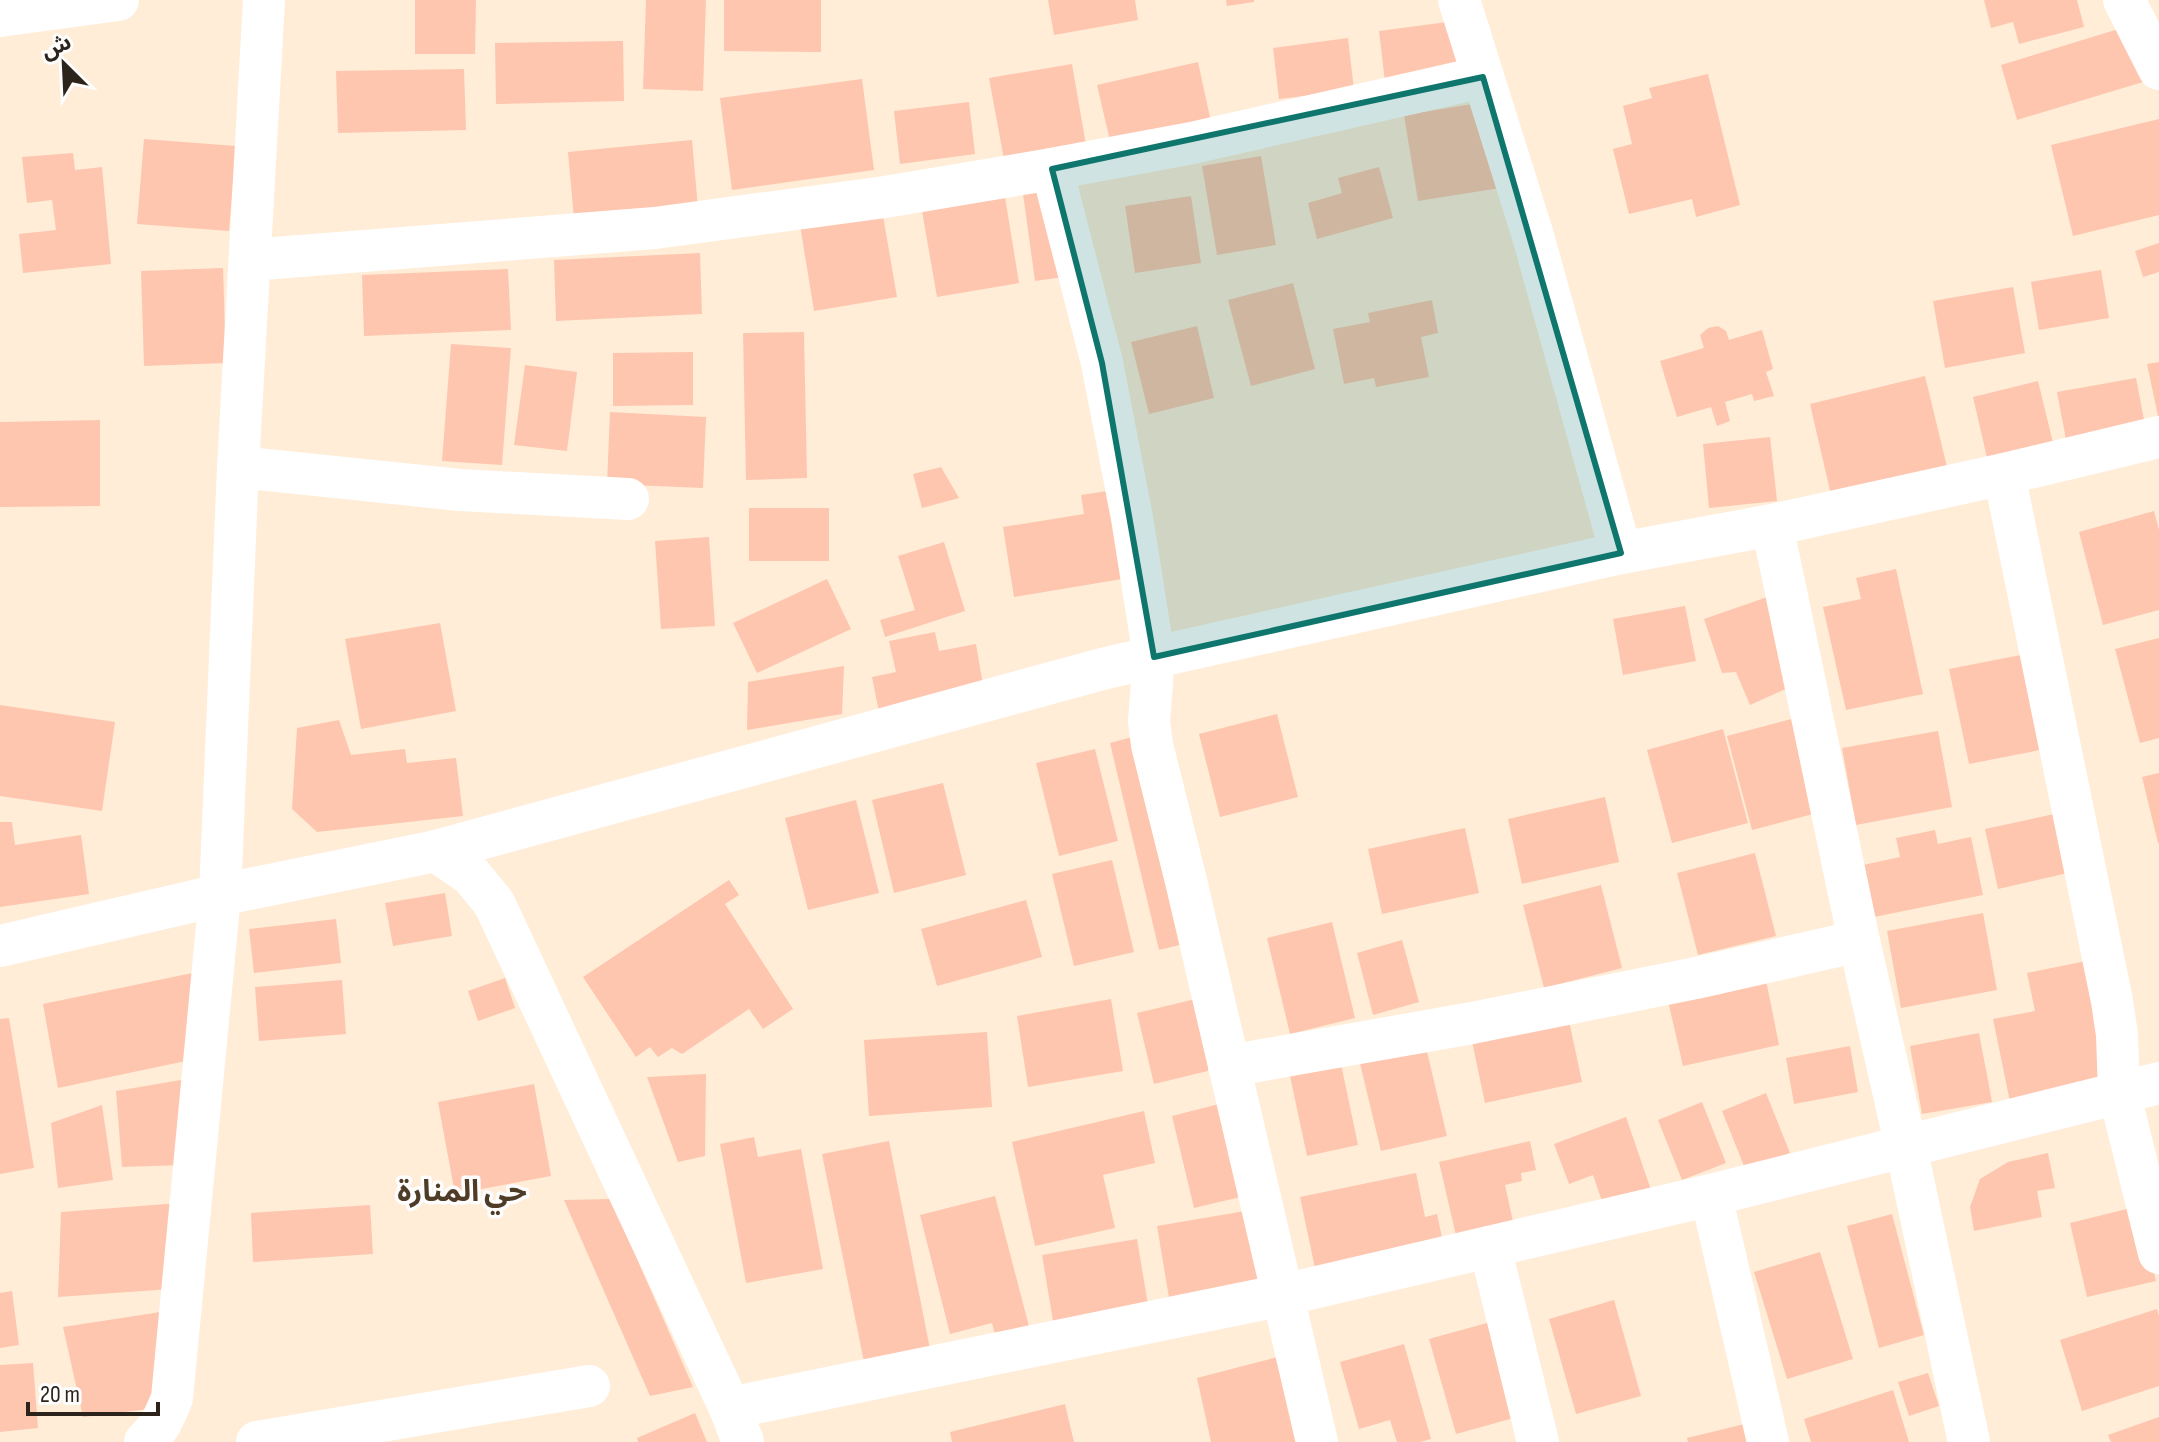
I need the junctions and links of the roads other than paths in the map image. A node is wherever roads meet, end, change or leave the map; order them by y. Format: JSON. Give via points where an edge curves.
{"nodes":[{"id":1,"x":118,"y":0,"type":"edge"},
{"id":2,"x":264,"y":0,"type":"edge"},
{"id":3,"x":1459,"y":0,"type":"edge"},
{"id":4,"x":2124,"y":0,"type":"edge"},
{"id":5,"x":46,"y":5,"type":"edge"},
{"id":6,"x":0,"y":16,"type":"edge"},
{"id":7,"x":2159,"y":69,"type":"edge"},
{"id":8,"x":1483,"y":77,"type":"junction"},
{"id":9,"x":1052,"y":169,"type":"junction"},
{"id":10,"x":250,"y":260,"type":"junction"},
{"id":11,"x":2159,"y":437,"type":"edge"},
{"id":12,"x":238,"y":467,"type":"junction"},
{"id":13,"x":2004,"y":474,"type":"junction"},
{"id":14,"x":628,"y":499,"type":"dead end"},
{"id":15,"x":1772,"y":525,"type":"junction"},
{"id":16,"x":1621,"y":553,"type":"junction"},
{"id":17,"x":1154,"y":657,"type":"junction"},
{"id":18,"x":436,"y":851,"type":"junction"},
{"id":19,"x":220,"y":895,"type":"junction"},
{"id":20,"x":1859,"y":941,"type":"junction"},
{"id":21,"x":0,"y":946,"type":"edge"},
{"id":22,"x":1229,"y":1066,"type":"junction"},
{"id":23,"x":2159,"y":1083,"type":"edge"},
{"id":24,"x":2119,"y":1092,"type":"junction"},
{"id":25,"x":1906,"y":1147,"type":"junction"},
{"id":26,"x":1711,"y":1195,"type":"junction"},
{"id":27,"x":1490,"y":1247,"type":"junction"},
{"id":28,"x":2159,"y":1253,"type":"edge"},
{"id":29,"x":1283,"y":1295,"type":"junction"},
{"id":30,"x":589,"y":1386,"type":"dead end"},
{"id":31,"x":736,"y":1425,"type":"edge"},
{"id":32,"x":162,"y":1438,"type":"edge"},
{"id":33,"x":257,"y":1442,"type":"edge"},
{"id":34,"x":1317,"y":1442,"type":"edge"},
{"id":35,"x":1538,"y":1442,"type":"edge"},
{"id":36,"x":1768,"y":1442,"type":"edge"},
{"id":37,"x":1969,"y":1442,"type":"edge"}],
"edges":[{"from":1,"to":5,"type":"street"},
{"from":2,"to":10,"type":"street"},
{"from":3,"to":8,"type":"street"},
{"from":4,"to":7,"type":"street"},
{"from":5,"to":6,"type":"street"},
{"from":8,"to":9,"type":"street"},
{"from":8,"to":16,"type":"street"},
{"from":9,"to":10,"type":"street","via":[[655,228]]},
{"from":9,"to":17,"type":"street","via":[[1102,363]]},
{"from":10,"to":12,"type":"street"},
{"from":11,"to":13,"type":"street"},
{"from":12,"to":14,"type":"street","via":[[460,490]]},
{"from":12,"to":19,"type":"street"},
{"from":13,"to":15,"type":"street"},
{"from":13,"to":24,"type":"street","via":[[2112,1001]]},
{"from":15,"to":16,"type":"street"},
{"from":15,"to":20,"type":"street"},
{"from":16,"to":17,"type":"street"},
{"from":17,"to":18,"type":"street"},
{"from":17,"to":22,"type":"street","via":[[1152,745]]},
{"from":18,"to":19,"type":"street"},
{"from":18,"to":31,"type":"street","via":[[471,875],[494,903]]},
{"from":19,"to":21,"type":"street"},
{"from":19,"to":32,"type":"street","via":[[172,1398]]},
{"from":20,"to":22,"type":"street","via":[[1472,1023]]},
{"from":20,"to":25,"type":"street"},
{"from":22,"to":29,"type":"street"},
{"from":23,"to":24,"type":"street"},
{"from":24,"to":25,"type":"street"},
{"from":24,"to":28,"type":"street"},
{"from":25,"to":26,"type":"street"},
{"from":25,"to":37,"type":"street"},
{"from":26,"to":27,"type":"street"},
{"from":26,"to":36,"type":"street"},
{"from":27,"to":29,"type":"street"},
{"from":27,"to":35,"type":"street"},
{"from":29,"to":31,"type":"street"},
{"from":29,"to":34,"type":"street"},
{"from":30,"to":33,"type":"street"}]}
